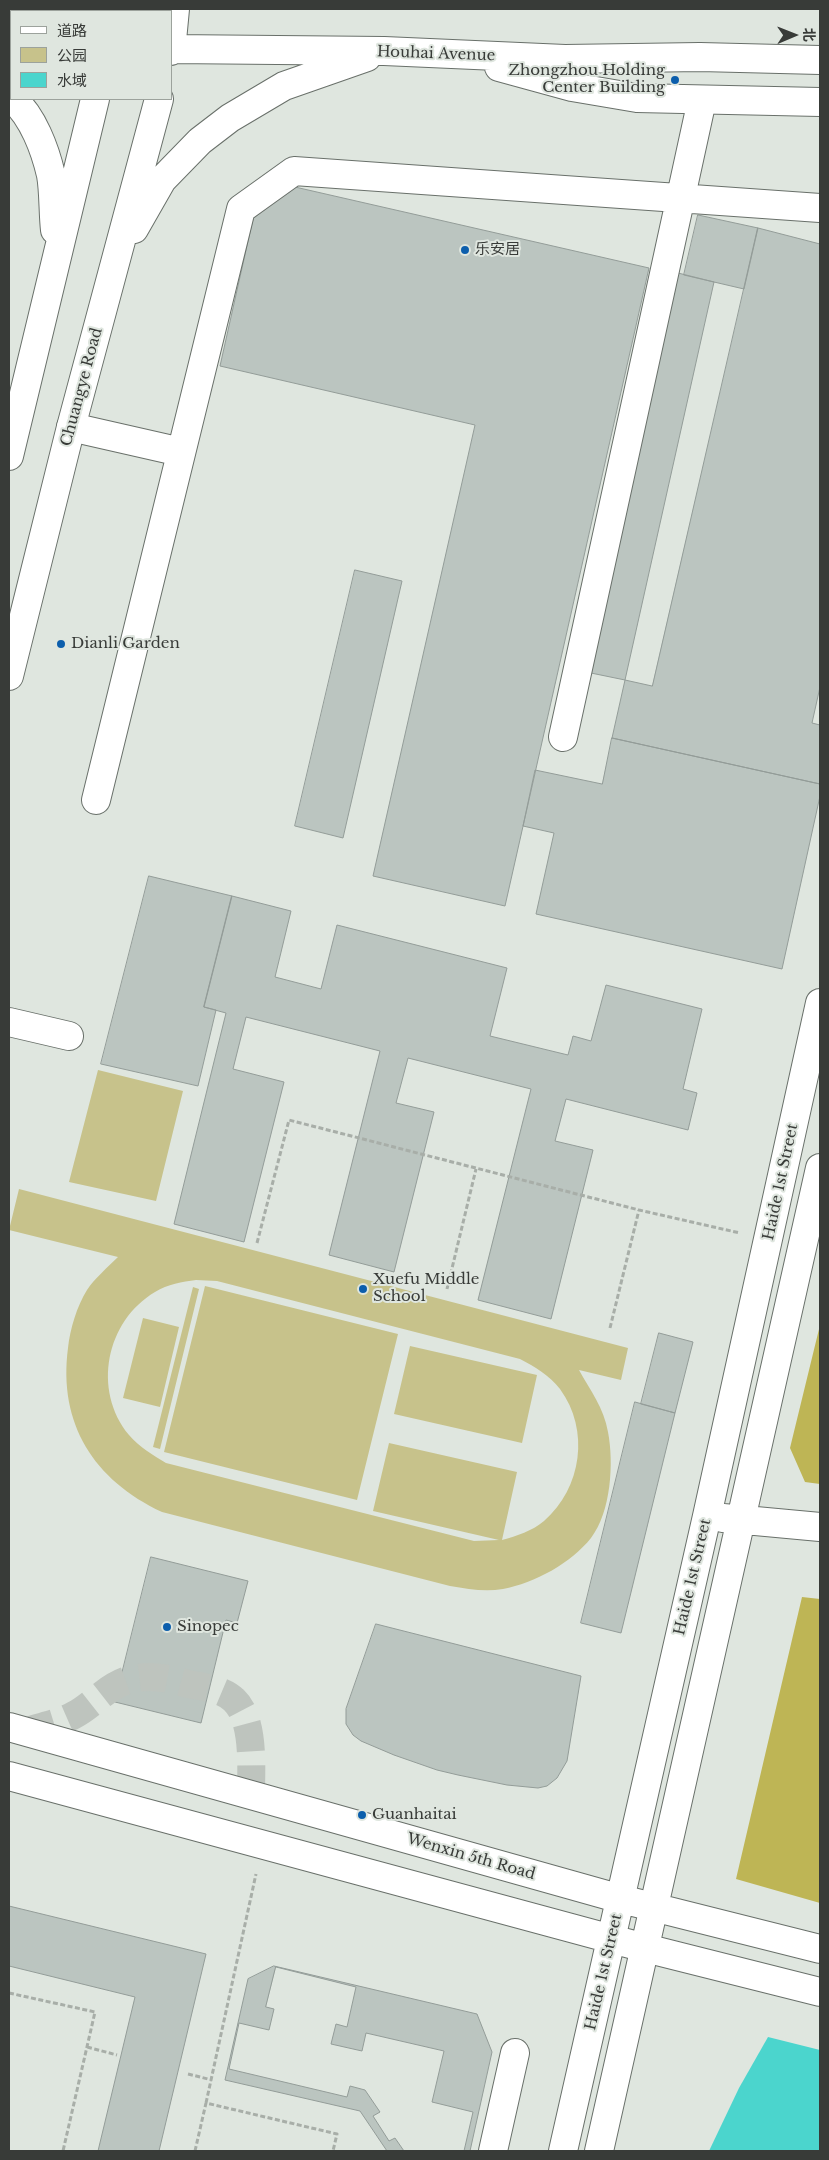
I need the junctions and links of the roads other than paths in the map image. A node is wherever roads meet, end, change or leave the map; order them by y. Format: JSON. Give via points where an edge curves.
{"nodes":[{"id":1,"x":175,"y":9,"type":"edge"},
{"id":2,"x":172,"y":50,"type":"edge"},
{"id":3,"x":384,"y":51,"type":"junction"},
{"id":4,"x":451,"y":54,"type":"junction"},
{"id":5,"x":820,"y":60,"type":"edge"},
{"id":6,"x":14,"y":100,"type":"edge"},
{"id":7,"x":95,"y":100,"type":"edge"},
{"id":8,"x":159,"y":100,"type":"edge"},
{"id":9,"x":702,"y":100,"type":"junction"},
{"id":10,"x":820,"y":102,"type":"edge"},
{"id":11,"x":680,"y":199,"type":"junction"},
{"id":12,"x":820,"y":208,"type":"edge"},
{"id":13,"x":56,"y":254,"type":"junction"},
{"id":14,"x":114,"y":263,"type":"junction"},
{"id":15,"x":71,"y":427,"type":"junction"},
{"id":16,"x":181,"y":452,"type":"junction"},
{"id":17,"x":9,"y":456,"type":"edge"},
{"id":18,"x":9,"y":676,"type":"edge"},
{"id":19,"x":563,"y":736,"type":"dead end"},
{"id":20,"x":96,"y":800,"type":"dead end"},
{"id":21,"x":820,"y":1003,"type":"edge"},
{"id":22,"x":9,"y":1022,"type":"edge"},
{"id":23,"x":70,"y":1036,"type":"dead end"},
{"id":24,"x":820,"y":1168,"type":"edge"},
{"id":25,"x":707,"y":1516,"type":"junction"},
{"id":26,"x":742,"y":1520,"type":"junction"},
{"id":27,"x":820,"y":1527,"type":"edge"},
{"id":28,"x":9,"y":1727,"type":"edge"},
{"id":29,"x":9,"y":1776,"type":"edge"},
{"id":30,"x":620,"y":1899,"type":"junction"},
{"id":31,"x":655,"y":1908,"type":"junction"},
{"id":32,"x":611,"y":1939,"type":"junction"},
{"id":33,"x":645,"y":1948,"type":"junction"},
{"id":34,"x":820,"y":1949,"type":"edge"},
{"id":35,"x":820,"y":1992,"type":"edge"},
{"id":36,"x":516,"y":2053,"type":"dead end"},
{"id":37,"x":493,"y":2151,"type":"edge"},
{"id":38,"x":563,"y":2151,"type":"edge"},
{"id":39,"x":599,"y":2151,"type":"edge"}],
"edges":[{"from":1,"to":2,"type":"street"},
{"from":2,"to":3,"type":"street","name":"Houhai Avenue"},
{"from":3,"to":4,"type":"street","name":"Houhai Avenue"},
{"from":3,"to":14,"type":"street","via":[[284,86],[230,118],[200,141],[162,180]]},
{"from":4,"to":5,"type":"street","name":"Houhai Avenue","via":[[565,59],[700,57]]},
{"from":4,"to":9,"type":"street","via":[[601,93]]},
{"from":6,"to":13,"type":"street","via":[[38,135],[51,175]]},
{"from":7,"to":13,"type":"street"},
{"from":8,"to":14,"type":"street","name":"Chuangye Road"},
{"from":9,"to":10,"type":"street"},
{"from":9,"to":11,"type":"street"},
{"from":11,"to":12,"type":"street"},
{"from":11,"to":16,"type":"street","via":[[294,171],[241,209]]},
{"from":11,"to":19,"type":"street"},
{"from":13,"to":17,"type":"street"},
{"from":14,"to":15,"type":"street","name":"Chuangye Road"},
{"from":15,"to":16,"type":"street"},
{"from":15,"to":18,"type":"street","name":"Chuangye Road"},
{"from":16,"to":20,"type":"street"},
{"from":21,"to":25,"type":"street","name":"Haide 1st Street"},
{"from":22,"to":23,"type":"street"},
{"from":24,"to":26,"type":"street"},
{"from":25,"to":26,"type":"street"},
{"from":25,"to":30,"type":"street","name":"Haide 1st Street"},
{"from":26,"to":27,"type":"street"},
{"from":26,"to":31,"type":"street"},
{"from":28,"to":30,"type":"street","name":"Wenxin 5th Road"},
{"from":29,"to":32,"type":"street"},
{"from":30,"to":31,"type":"street","name":"Wenxin 5th Road"},
{"from":30,"to":32,"type":"street","name":"Haide 1st Street"},
{"from":31,"to":33,"type":"street"},
{"from":31,"to":34,"type":"street","name":"Wenxin 5th Road"},
{"from":32,"to":33,"type":"street"},
{"from":32,"to":38,"type":"street","name":"Haide 1st Street"},
{"from":33,"to":35,"type":"street"},
{"from":33,"to":39,"type":"street"},
{"from":36,"to":37,"type":"street"}]}
